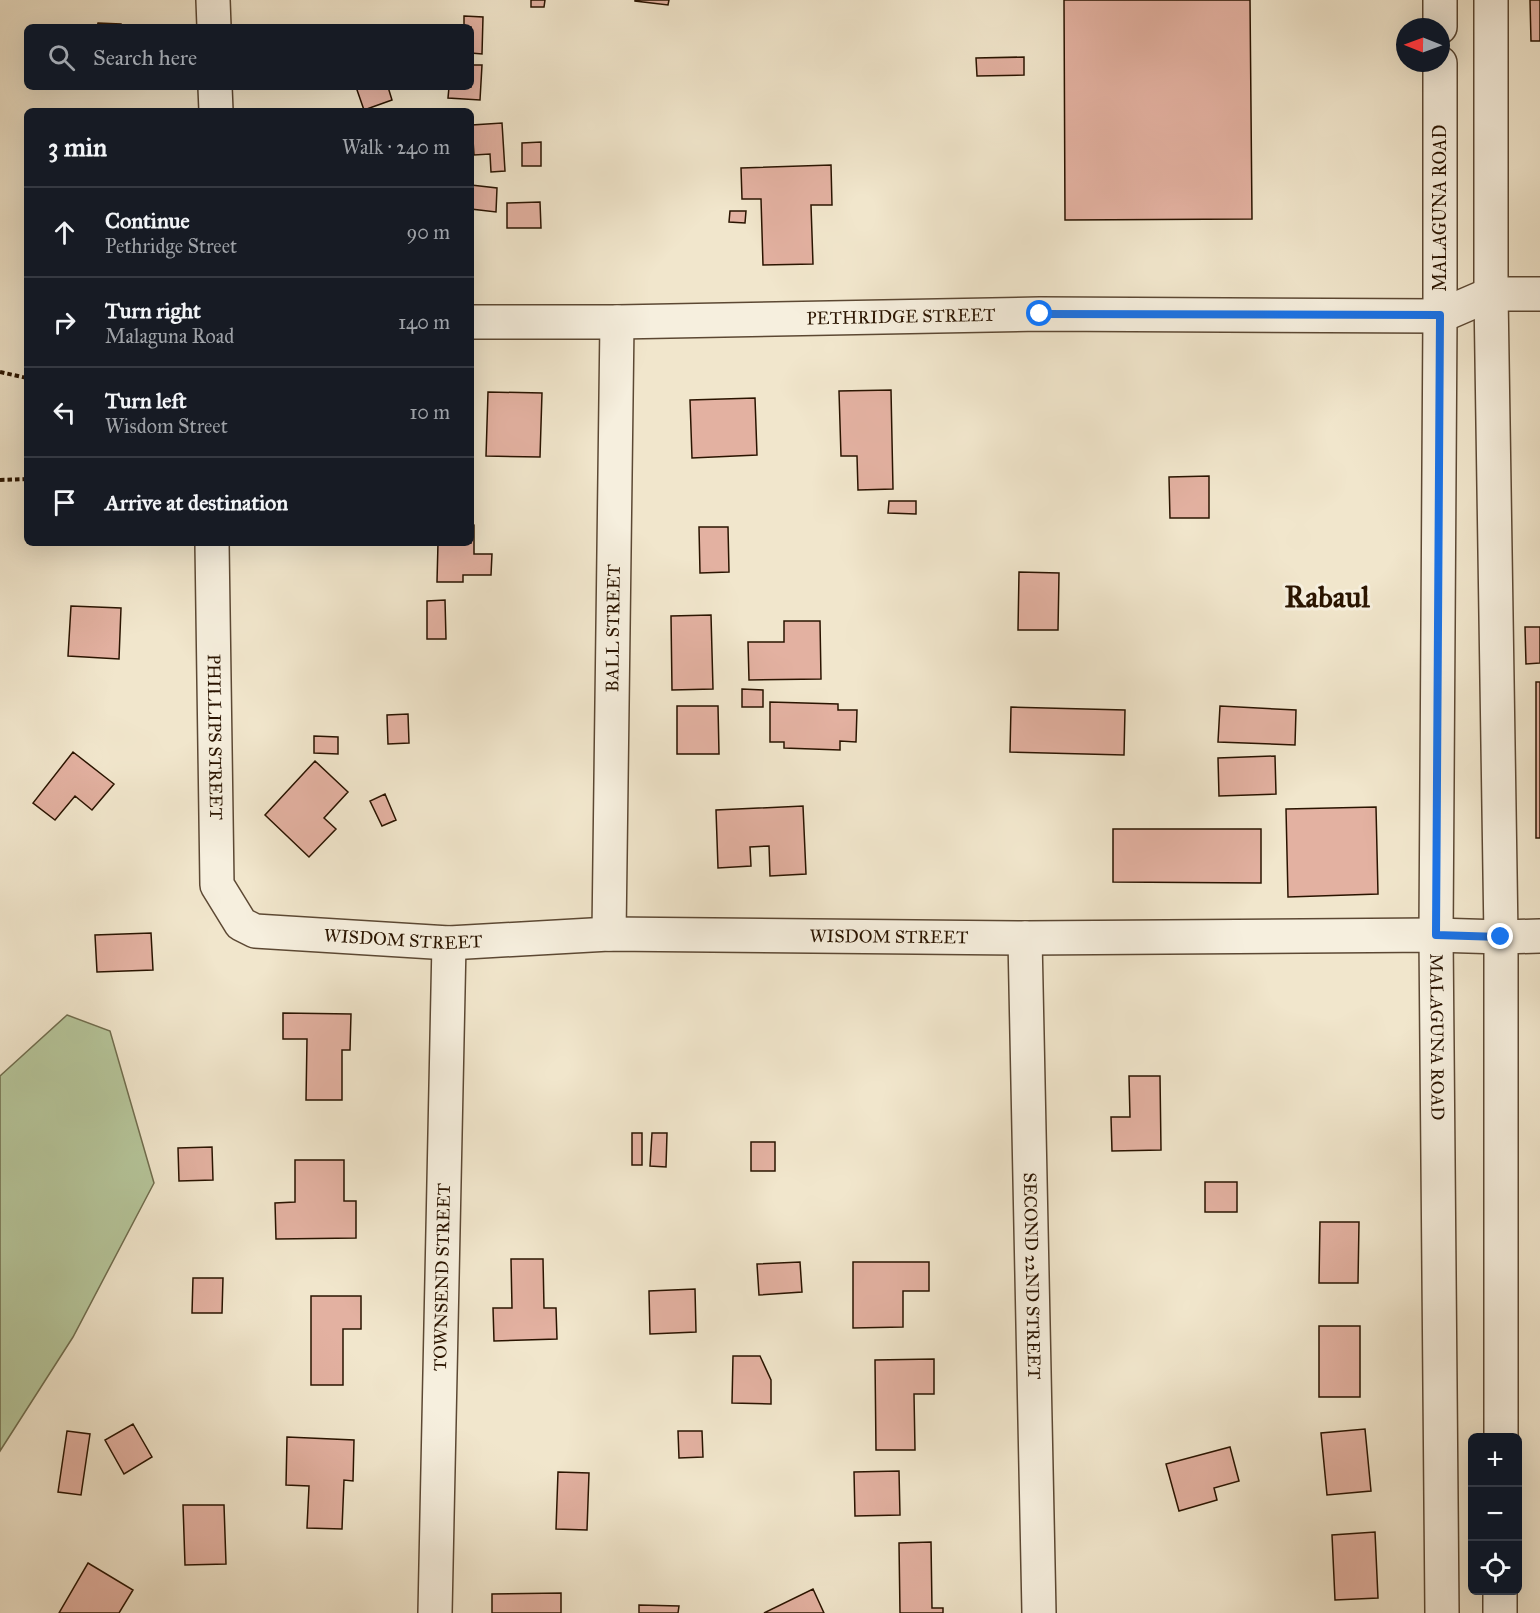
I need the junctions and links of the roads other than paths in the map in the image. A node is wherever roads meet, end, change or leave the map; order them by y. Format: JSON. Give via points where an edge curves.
{"nodes":[{"id":1,"x":213,"y":0,"type":"edge"},
{"id":2,"x":1440,"y":0,"type":"edge"},
{"id":3,"x":1491,"y":0,"type":"edge"},
{"id":4,"x":1440,"y":18,"type":"edge"},
{"id":5,"x":214,"y":24,"type":"edge"},
{"id":6,"x":1440,"y":72,"type":"edge"},
{"id":7,"x":215,"y":90,"type":"edge"},
{"id":8,"x":216,"y":108,"type":"edge"},
{"id":9,"x":1491,"y":294,"type":"junction"},
{"id":10,"x":1540,"y":294,"type":"edge"},
{"id":11,"x":1440,"y":315,"type":"junction"},
{"id":12,"x":474,"y":322,"type":"edge"},
{"id":13,"x":617,"y":322,"type":"junction"},
{"id":14,"x":212,"y":546,"type":"edge"},
{"id":15,"x":242,"y":924,"type":"joint"},
{"id":16,"x":609,"y":934,"type":"junction"},
{"id":17,"x":1436,"y":935,"type":"junction"},
{"id":18,"x":1540,"y":936,"type":"edge"},
{"id":19,"x":1501,"y":937,"type":"junction"},
{"id":20,"x":1025,"y":938,"type":"junction"},
{"id":21,"x":449,"y":943,"type":"junction"},
{"id":22,"x":1501,"y":1433,"type":"edge"},
{"id":23,"x":1500,"y":1595,"type":"edge"},
{"id":24,"x":435,"y":1613,"type":"edge"},
{"id":25,"x":1040,"y":1613,"type":"edge"},
{"id":26,"x":1442,"y":1613,"type":"edge"},
{"id":27,"x":1500,"y":1613,"type":"edge"}],
"edges":[{"from":1,"to":5,"type":"street"},
{"from":2,"to":4,"type":"street"},
{"from":3,"to":9,"type":"street"},
{"from":6,"to":11,"type":"street","name":"MALAGUNA ROAD"},
{"from":7,"to":8,"type":"street"},
{"from":9,"to":10,"type":"street"},
{"from":9,"to":11,"type":"street"},
{"from":9,"to":19,"type":"street"},
{"from":11,"to":13,"type":"street","name":"PETHRIDGE STREET","via":[[1040,314]]},
{"from":11,"to":17,"type":"street","name":"MALAGUNA ROAD"},
{"from":12,"to":13,"type":"street","name":"PETHRIDGE STREET"},
{"from":13,"to":16,"type":"street","name":"BALL STREET"},
{"from":14,"to":15,"type":"street","name":"PHILLIPS STREET","via":[[218,885]]},
{"from":15,"to":21,"type":"street","name":"WISDOM STREET","via":[[255,931],[281,934]]},
{"from":16,"to":20,"type":"street","name":"WISDOM STREET"},
{"from":16,"to":21,"type":"street","name":"WISDOM STREET"},
{"from":17,"to":19,"type":"street","name":"WISDOM STREET"},
{"from":17,"to":20,"type":"street","name":"WISDOM STREET"},
{"from":17,"to":26,"type":"street","name":"MALAGUNA ROAD"},
{"from":18,"to":19,"type":"street","name":"WISDOM STREET"},
{"from":19,"to":22,"type":"street"},
{"from":20,"to":25,"type":"street","name":"SECOND 22ND STREET"},
{"from":21,"to":24,"type":"street","name":"TOWNSEND STREET"},
{"from":23,"to":27,"type":"street"}]}
